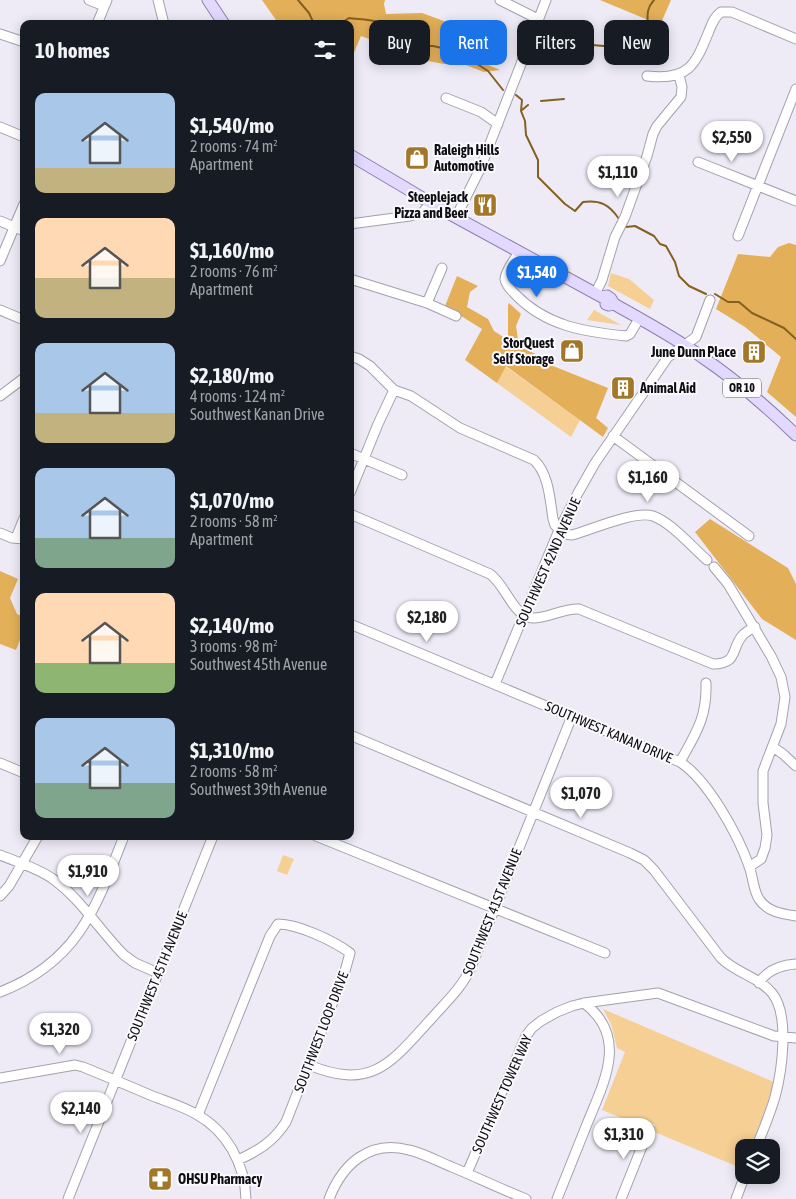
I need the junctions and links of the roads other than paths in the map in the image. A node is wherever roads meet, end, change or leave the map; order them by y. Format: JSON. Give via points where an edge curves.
{"nodes":[{"id":1,"x":89,"y":0,"type":"edge"},
{"id":2,"x":158,"y":0,"type":"edge"},
{"id":3,"x":208,"y":0,"type":"edge"},
{"id":4,"x":500,"y":0,"type":"edge"},
{"id":5,"x":546,"y":0,"type":"edge"},
{"id":6,"x":105,"y":3,"type":"edge"},
{"id":7,"x":538,"y":19,"type":"junction"},
{"id":8,"x":99,"y":20,"type":"edge"},
{"id":9,"x":163,"y":20,"type":"edge"},
{"id":10,"x":221,"y":20,"type":"edge"},
{"id":11,"x":0,"y":34,"type":"edge"},
{"id":12,"x":796,"y":39,"type":"edge"},
{"id":13,"x":20,"y":41,"type":"edge"},
{"id":14,"x":679,"y":75,"type":"junction"},
{"id":15,"x":647,"y":76,"type":"dead end"},
{"id":16,"x":796,"y":89,"type":"edge"},
{"id":17,"x":446,"y":98,"type":"dead end"},
{"id":18,"x":498,"y":124,"type":"junction"},
{"id":19,"x":0,"y":127,"type":"edge"},
{"id":20,"x":20,"y":135,"type":"edge"},
{"id":21,"x":354,"y":157,"type":"edge"},
{"id":22,"x":698,"y":162,"type":"dead end"},
{"id":23,"x":758,"y":186,"type":"junction"},
{"id":24,"x":796,"y":201,"type":"edge"},
{"id":25,"x":431,"y":203,"type":"junction"},
{"id":26,"x":20,"y":213,"type":"edge"},
{"id":27,"x":456,"y":217,"type":"junction"},
{"id":28,"x":0,"y":221,"type":"edge"},
{"id":29,"x":354,"y":223,"type":"edge"},
{"id":30,"x":14,"y":227,"type":"junction"},
{"id":31,"x":20,"y":229,"type":"edge"},
{"id":32,"x":738,"y":236,"type":"dead end"},
{"id":33,"x":519,"y":252,"type":"junction"},
{"id":34,"x":0,"y":261,"type":"edge"},
{"id":35,"x":442,"y":268,"type":"dead end"},
{"id":36,"x":354,"y":280,"type":"edge"},
{"id":37,"x":598,"y":296,"type":"junction"},
{"id":38,"x":710,"y":300,"type":"dead end"},
{"id":39,"x":427,"y":303,"type":"junction"},
{"id":40,"x":0,"y":310,"type":"edge"},
{"id":41,"x":456,"y":316,"type":"dead end"},
{"id":42,"x":20,"y":318,"type":"edge"},
{"id":43,"x":639,"y":318,"type":"junction"},
{"id":44,"x":684,"y":345,"type":"junction"},
{"id":45,"x":354,"y":357,"type":"edge"},
{"id":46,"x":20,"y":381,"type":"edge"},
{"id":47,"x":394,"y":390,"type":"junction"},
{"id":48,"x":0,"y":396,"type":"edge"},
{"id":49,"x":796,"y":435,"type":"edge"},
{"id":50,"x":613,"y":436,"type":"junction"},
{"id":51,"x":354,"y":455,"type":"edge"},
{"id":52,"x":363,"y":460,"type":"junction"},
{"id":53,"x":402,"y":475,"type":"dead end"},
{"id":54,"x":354,"y":483,"type":"edge"},
{"id":55,"x":354,"y":516,"type":"edge"},
{"id":56,"x":559,"y":530,"type":"junction"},
{"id":57,"x":1,"y":535,"type":"edge"},
{"id":58,"x":748,"y":536,"type":"dead end"},
{"id":59,"x":20,"y":539,"type":"edge"},
{"id":60,"x":707,"y":560,"type":"dead end"},
{"id":61,"x":714,"y":567,"type":"dead end"},
{"id":62,"x":524,"y":615,"type":"junction"},
{"id":63,"x":354,"y":626,"type":"edge"},
{"id":64,"x":755,"y":627,"type":"junction"},
{"id":65,"x":706,"y":683,"type":"dead end"},
{"id":66,"x":495,"y":684,"type":"junction"},
{"id":67,"x":572,"y":716,"type":"junction"},
{"id":68,"x":354,"y":737,"type":"edge"},
{"id":69,"x":773,"y":747,"type":"junction"},
{"id":70,"x":680,"y":762,"type":"junction"},
{"id":71,"x":0,"y":763,"type":"edge"},
{"id":72,"x":796,"y":766,"type":"edge"},
{"id":73,"x":20,"y":771,"type":"edge"},
{"id":74,"x":533,"y":811,"type":"junction"},
{"id":75,"x":36,"y":840,"type":"edge"},
{"id":76,"x":122,"y":840,"type":"edge"},
{"id":77,"x":211,"y":840,"type":"edge"},
{"id":78,"x":326,"y":840,"type":"edge"},
{"id":79,"x":0,"y":855,"type":"edge"},
{"id":80,"x":22,"y":864,"type":"junction"},
{"id":81,"x":749,"y":867,"type":"junction"},
{"id":82,"x":0,"y":896,"type":"edge"},
{"id":83,"x":495,"y":908,"type":"junction"},
{"id":84,"x":90,"y":916,"type":"junction"},
{"id":85,"x":796,"y":916,"type":"edge"},
{"id":86,"x":605,"y":953,"type":"dead end"},
{"id":87,"x":796,"y":964,"type":"edge"},
{"id":88,"x":158,"y":973,"type":"junction"},
{"id":89,"x":759,"y":983,"type":"junction"},
{"id":90,"x":0,"y":992,"type":"edge"},
{"id":91,"x":584,"y":1003,"type":"junction"},
{"id":92,"x":782,"y":1037,"type":"junction"},
{"id":93,"x":796,"y":1038,"type":"edge"},
{"id":94,"x":309,"y":1065,"type":"junction"},
{"id":95,"x":0,"y":1078,"type":"edge"},
{"id":96,"x":115,"y":1081,"type":"junction"},
{"id":97,"x":198,"y":1115,"type":"junction"},
{"id":98,"x":649,"y":1129,"type":"dead end"},
{"id":99,"x":759,"y":1139,"type":"edge"},
{"id":100,"x":238,"y":1160,"type":"junction"},
{"id":101,"x":467,"y":1173,"type":"junction"},
{"id":102,"x":742,"y":1184,"type":"edge"},
{"id":103,"x":68,"y":1199,"type":"edge"},
{"id":104,"x":246,"y":1199,"type":"edge"},
{"id":105,"x":329,"y":1199,"type":"edge"},
{"id":106,"x":526,"y":1199,"type":"edge"},
{"id":107,"x":557,"y":1199,"type":"edge"},
{"id":108,"x":621,"y":1199,"type":"edge"},
{"id":109,"x":736,"y":1199,"type":"edge"}],
"edges":[{"from":1,"to":6,"type":"street"},
{"from":2,"to":9,"type":"street"},
{"from":3,"to":10,"type":"main road"},
{"from":4,"to":7,"type":"street"},
{"from":5,"to":7,"type":"street"},
{"from":6,"to":8,"type":"street"},
{"from":7,"to":18,"type":"street"},
{"from":11,"to":13,"type":"street"},
{"from":12,"to":14,"type":"street","via":[[732,12],[721,12],[714,20],[697,60]]},
{"from":14,"to":15,"type":"street"},
{"from":14,"to":37,"type":"street","via":[[682,87],[680,100],[653,134],[615,237]]},
{"from":16,"to":23,"type":"street"},
{"from":17,"to":18,"type":"street","via":[[481,112]]},
{"from":18,"to":27,"type":"street"},
{"from":19,"to":20,"type":"street"},
{"from":21,"to":25,"type":"main road","number":"OR 10"},
{"from":22,"to":23,"type":"street"},
{"from":23,"to":24,"type":"street"},
{"from":23,"to":32,"type":"street"},
{"from":25,"to":27,"type":"main road","number":"OR 10"},
{"from":25,"to":29,"type":"street","via":[[423,212],[410,216]]},
{"from":26,"to":30,"type":"street"},
{"from":27,"to":33,"type":"main road","number":"OR 10"},
{"from":28,"to":30,"type":"street"},
{"from":30,"to":31,"type":"street"},
{"from":30,"to":34,"type":"street"},
{"from":33,"to":37,"type":"main road","number":"OR 10"},
{"from":33,"to":43,"type":"street","via":[[506,276],[507,284],[543,317],[574,328],[626,336]]},
{"from":35,"to":39,"type":"street"},
{"from":36,"to":39,"type":"street"},
{"from":37,"to":43,"type":"main road","number":"OR 10","via":[[609,306],[614,304]]},
{"from":38,"to":44,"type":"street","name":"SOUTHWEST 42ND AVENUE","via":[[698,335]]},
{"from":39,"to":41,"type":"street"},
{"from":40,"to":42,"type":"street"},
{"from":43,"to":44,"type":"main road","number":"OR 10"},
{"from":44,"to":49,"type":"main road","number":"OR 10","via":[[752,395]]},
{"from":44,"to":50,"type":"street","name":"SOUTHWEST 42ND AVENUE","via":[[668,357]]},
{"from":45,"to":47,"type":"street","via":[[370,366]]},
{"from":46,"to":48,"type":"street"},
{"from":47,"to":52,"type":"street"},
{"from":47,"to":56,"type":"street","via":[[411,396],[460,428],[534,460],[545,476],[553,519]]},
{"from":50,"to":56,"type":"street","name":"SOUTHWEST 42ND AVENUE"},
{"from":50,"to":58,"type":"street"},
{"from":51,"to":52,"type":"street"},
{"from":52,"to":53,"type":"street"},
{"from":52,"to":54,"type":"street"},
{"from":55,"to":62,"type":"street","via":[[490,574]]},
{"from":56,"to":60,"type":"street","via":[[572,535],[649,515],[663,521]]},
{"from":56,"to":62,"type":"street","name":"SOUTHWEST 42ND AVENUE"},
{"from":57,"to":59,"type":"street"},
{"from":61,"to":64,"type":"street"},
{"from":62,"to":64,"type":"street","via":[[535,618],[579,609],[713,664],[723,663],[732,657],[741,637]]},
{"from":62,"to":66,"type":"street","name":"SOUTHWEST 42ND AVENUE"},
{"from":63,"to":66,"type":"street","name":"SOUTHWEST KANAN DRIVE"},
{"from":64,"to":69,"type":"street","via":[[784,690],[784,711]]},
{"from":65,"to":70,"type":"street","via":[[703,718]]},
{"from":66,"to":67,"type":"street","name":"SOUTHWEST KANAN DRIVE"},
{"from":67,"to":70,"type":"street","name":"SOUTHWEST KANAN DRIVE"},
{"from":67,"to":74,"type":"street","name":"SOUTHWEST 41ST AVENUE"},
{"from":68,"to":74,"type":"street"},
{"from":69,"to":72,"type":"street"},
{"from":69,"to":81,"type":"street","via":[[763,772],[765,848],[761,859]]},
{"from":70,"to":81,"type":"street","name":"SOUTHWEST KANAN DRIVE","via":[[690,770],[732,826]]},
{"from":71,"to":73,"type":"street"},
{"from":74,"to":83,"type":"street","name":"SOUTHWEST 41ST AVENUE"},
{"from":74,"to":89,"type":"street","via":[[644,860],[721,958]]},
{"from":75,"to":80,"type":"street"},
{"from":76,"to":84,"type":"street"},
{"from":77,"to":88,"type":"street","name":"SOUTHWEST 45TH AVENUE"},
{"from":78,"to":83,"type":"street"},
{"from":79,"to":80,"type":"street"},
{"from":80,"to":82,"type":"street"},
{"from":80,"to":84,"type":"street","via":[[55,880]]},
{"from":81,"to":85,"type":"street","name":"SOUTHWEST KANAN DRIVE","via":[[762,904],[779,914]]},
{"from":83,"to":86,"type":"street"},
{"from":83,"to":94,"type":"street","name":"SOUTHWEST 41ST AVENUE","via":[[465,980],[391,1061],[375,1070],[355,1075],[334,1074]]},
{"from":84,"to":88,"type":"street","via":[[124,955]]},
{"from":84,"to":90,"type":"street","via":[[64,952],[51,964]]},
{"from":87,"to":89,"type":"street","via":[[770,971]]},
{"from":88,"to":96,"type":"street","name":"SOUTHWEST 45TH AVENUE"},
{"from":89,"to":92,"type":"street","via":[[777,1000]]},
{"from":91,"to":92,"type":"street","name":"SOUTHWEST TOWER WAY","via":[[658,993]]},
{"from":91,"to":101,"type":"street","name":"SOUTHWEST TOWER WAY","via":[[557,1012],[532,1028],[526,1036]]},
{"from":91,"to":107,"type":"street","via":[[600,1017],[610,1054],[604,1082]]},
{"from":92,"to":93,"type":"street"},
{"from":92,"to":99,"type":"street","via":[[777,1090]]},
{"from":94,"to":97,"type":"street","name":"SOUTHWEST LOOP DRIVE","via":[[350,953],[331,941],[278,924],[270,936]]},
{"from":94,"to":100,"type":"street","name":"SOUTHWEST LOOP DRIVE","via":[[281,1130],[263,1148]]},
{"from":95,"to":96,"type":"street","via":[[75,1065]]},
{"from":96,"to":97,"type":"street"},
{"from":96,"to":103,"type":"street","name":"SOUTHWEST 45TH AVENUE"},
{"from":97,"to":100,"type":"street","via":[[224,1138]]},
{"from":98,"to":108,"type":"street"},
{"from":100,"to":104,"type":"street"},
{"from":101,"to":105,"type":"street","via":[[408,1150],[378,1150],[362,1155],[345,1168]]},
{"from":101,"to":106,"type":"street"},
{"from":102,"to":109,"type":"street"}]}
